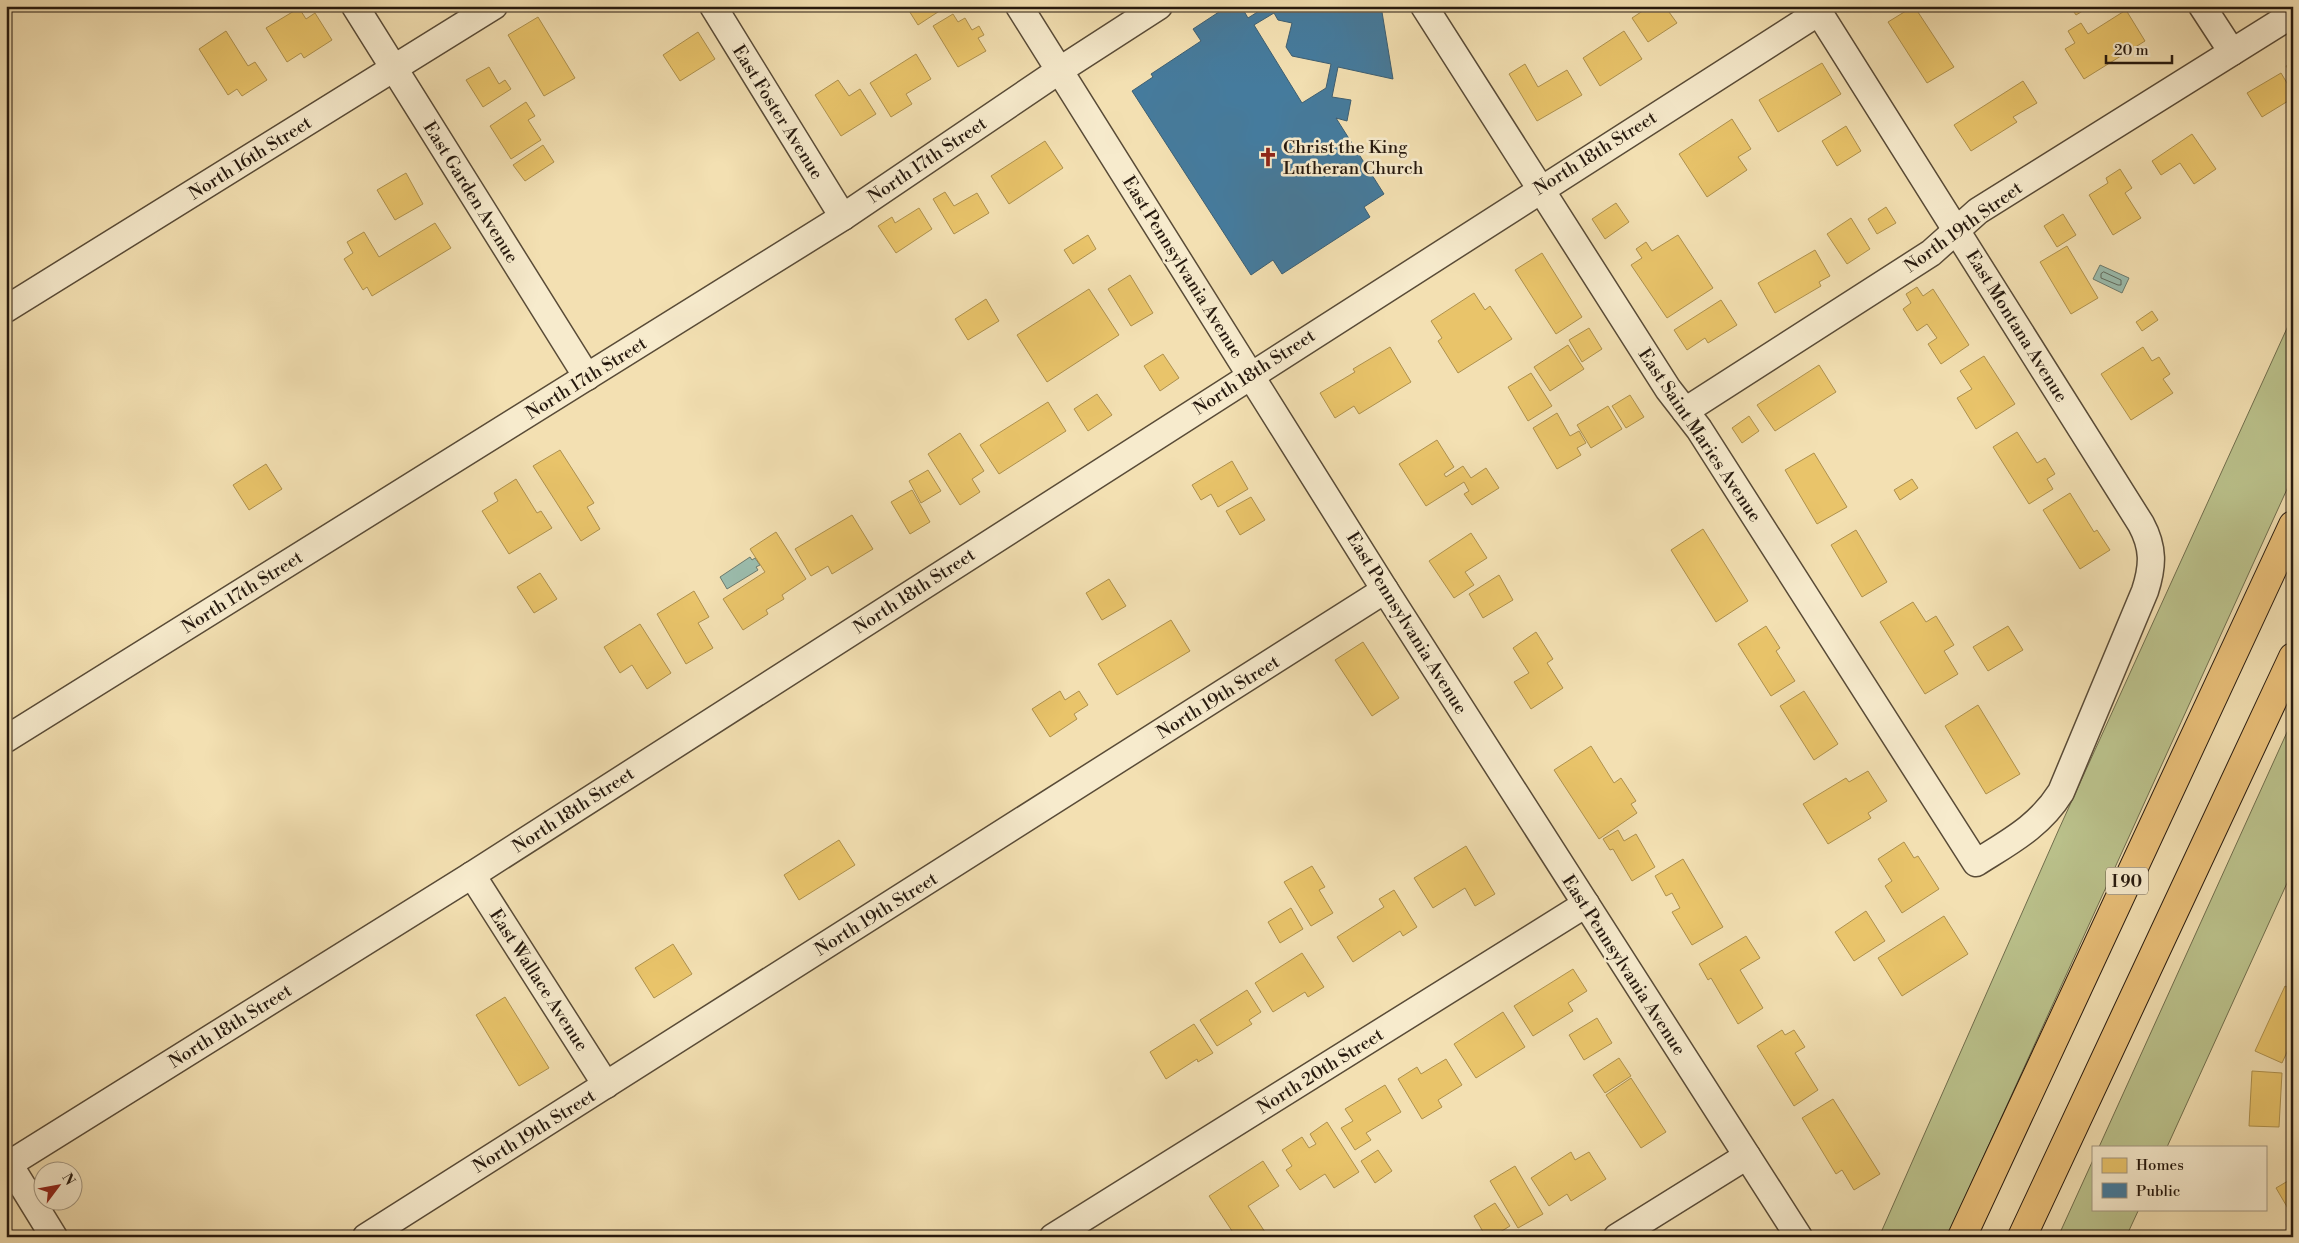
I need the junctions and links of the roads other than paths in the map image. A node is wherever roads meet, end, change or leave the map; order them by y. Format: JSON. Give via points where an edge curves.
{"nodes":[{"id":1,"x":355,"y":6,"type":"edge"},
{"id":2,"x":494,"y":6,"type":"edge"},
{"id":3,"x":713,"y":6,"type":"edge"},
{"id":4,"x":1019,"y":6,"type":"edge"},
{"id":5,"x":1159,"y":6,"type":"edge"},
{"id":6,"x":1424,"y":6,"type":"edge"},
{"id":7,"x":2202,"y":6,"type":"edge"},
{"id":8,"x":1817,"y":9,"type":"edge"},
{"id":9,"x":2293,"y":14,"type":"edge"},
{"id":10,"x":2232,"y":52,"type":"junction"},
{"id":11,"x":394,"y":69,"type":"junction"},
{"id":12,"x":1060,"y":70,"type":"junction"},
{"id":13,"x":1540,"y":188,"type":"junction"},
{"id":14,"x":843,"y":217,"type":"junction"},
{"id":15,"x":1956,"y":230,"type":"junction"},
{"id":16,"x":6,"y":309,"type":"edge"},
{"id":17,"x":1250,"y":374,"type":"junction"},
{"id":18,"x":588,"y":377,"type":"junction"},
{"id":19,"x":1685,"y":411,"type":"junction"},
{"id":20,"x":2293,"y":525,"type":"edge"},
{"id":21,"x":1385,"y":590,"type":"junction"},
{"id":22,"x":2293,"y":657,"type":"edge"},
{"id":23,"x":6,"y":739,"type":"edge"},
{"id":24,"x":1976,"y":863,"type":"joint"},
{"id":25,"x":472,"y":875,"type":"junction"},
{"id":26,"x":1586,"y":904,"type":"junction"},
{"id":27,"x":606,"y":1085,"type":"junction"},
{"id":28,"x":1747,"y":1156,"type":"junction"},
{"id":29,"x":7,"y":1163,"type":"edge"},
{"id":30,"x":54,"y":1237,"type":"edge"},
{"id":31,"x":366,"y":1237,"type":"edge"},
{"id":32,"x":1053,"y":1237,"type":"edge"},
{"id":33,"x":1617,"y":1237,"type":"edge"},
{"id":34,"x":1800,"y":1237,"type":"edge"},
{"id":35,"x":1962,"y":1237,"type":"edge"},
{"id":36,"x":2022,"y":1237,"type":"edge"}],
"edges":[{"from":1,"to":11,"type":"street","name":"East Garden Avenue"},
{"from":2,"to":11,"type":"street","name":"North 16th Street"},
{"from":3,"to":14,"type":"street","name":"East Foster Avenue"},
{"from":4,"to":12,"type":"street","name":"East Pennsylvania Avenue"},
{"from":5,"to":12,"type":"street","name":"North 17th Street"},
{"from":6,"to":13,"type":"street","name":"East Saint Maries Avenue"},
{"from":7,"to":10,"type":"street"},
{"from":8,"to":13,"type":"street","name":"North 18th Street"},
{"from":8,"to":15,"type":"street","name":"East Montana Avenue"},
{"from":9,"to":10,"type":"street","name":"North 19th Street"},
{"from":10,"to":15,"type":"street","name":"North 19th Street","via":[[1978,211]]},
{"from":11,"to":16,"type":"street","name":"North 16th Street"},
{"from":11,"to":18,"type":"street","name":"East Garden Avenue"},
{"from":12,"to":14,"type":"street","name":"North 17th Street"},
{"from":12,"to":17,"type":"street","name":"East Pennsylvania Avenue"},
{"from":13,"to":17,"type":"street","name":"North 18th Street"},
{"from":13,"to":19,"type":"street","name":"East Saint Maries Avenue"},
{"from":14,"to":18,"type":"street","name":"North 17th Street"},
{"from":15,"to":19,"type":"street","name":"North 19th Street","via":[[1931,253]]},
{"from":15,"to":24,"type":"street","name":"East Montana Avenue","via":[[2142,524],[2151,546],[2151,571],[2146,591],[2061,792],[2043,818]]},
{"from":17,"to":21,"type":"street","name":"East Pennsylvania Avenue"},
{"from":17,"to":25,"type":"street","name":"North 18th Street"},
{"from":18,"to":23,"type":"street","name":"North 17th Street"},
{"from":19,"to":24,"type":"street","name":"East Saint Maries Avenue"},
{"from":20,"to":35,"type":"highway","number":"I 90"},
{"from":21,"to":26,"type":"street","name":"East Pennsylvania Avenue"},
{"from":21,"to":27,"type":"street","name":"North 19th Street"},
{"from":22,"to":36,"type":"highway"},
{"from":25,"to":27,"type":"street","name":"East Wallace Avenue"},
{"from":25,"to":29,"type":"street","name":"North 18th Street"},
{"from":26,"to":28,"type":"street","name":"East Pennsylvania Avenue"},
{"from":26,"to":32,"type":"street","name":"North 20th Street"},
{"from":27,"to":31,"type":"street","name":"North 19th Street"},
{"from":28,"to":33,"type":"street"},
{"from":28,"to":34,"type":"street","name":"East Pennsylvania Avenue"},
{"from":29,"to":30,"type":"street"}]}
